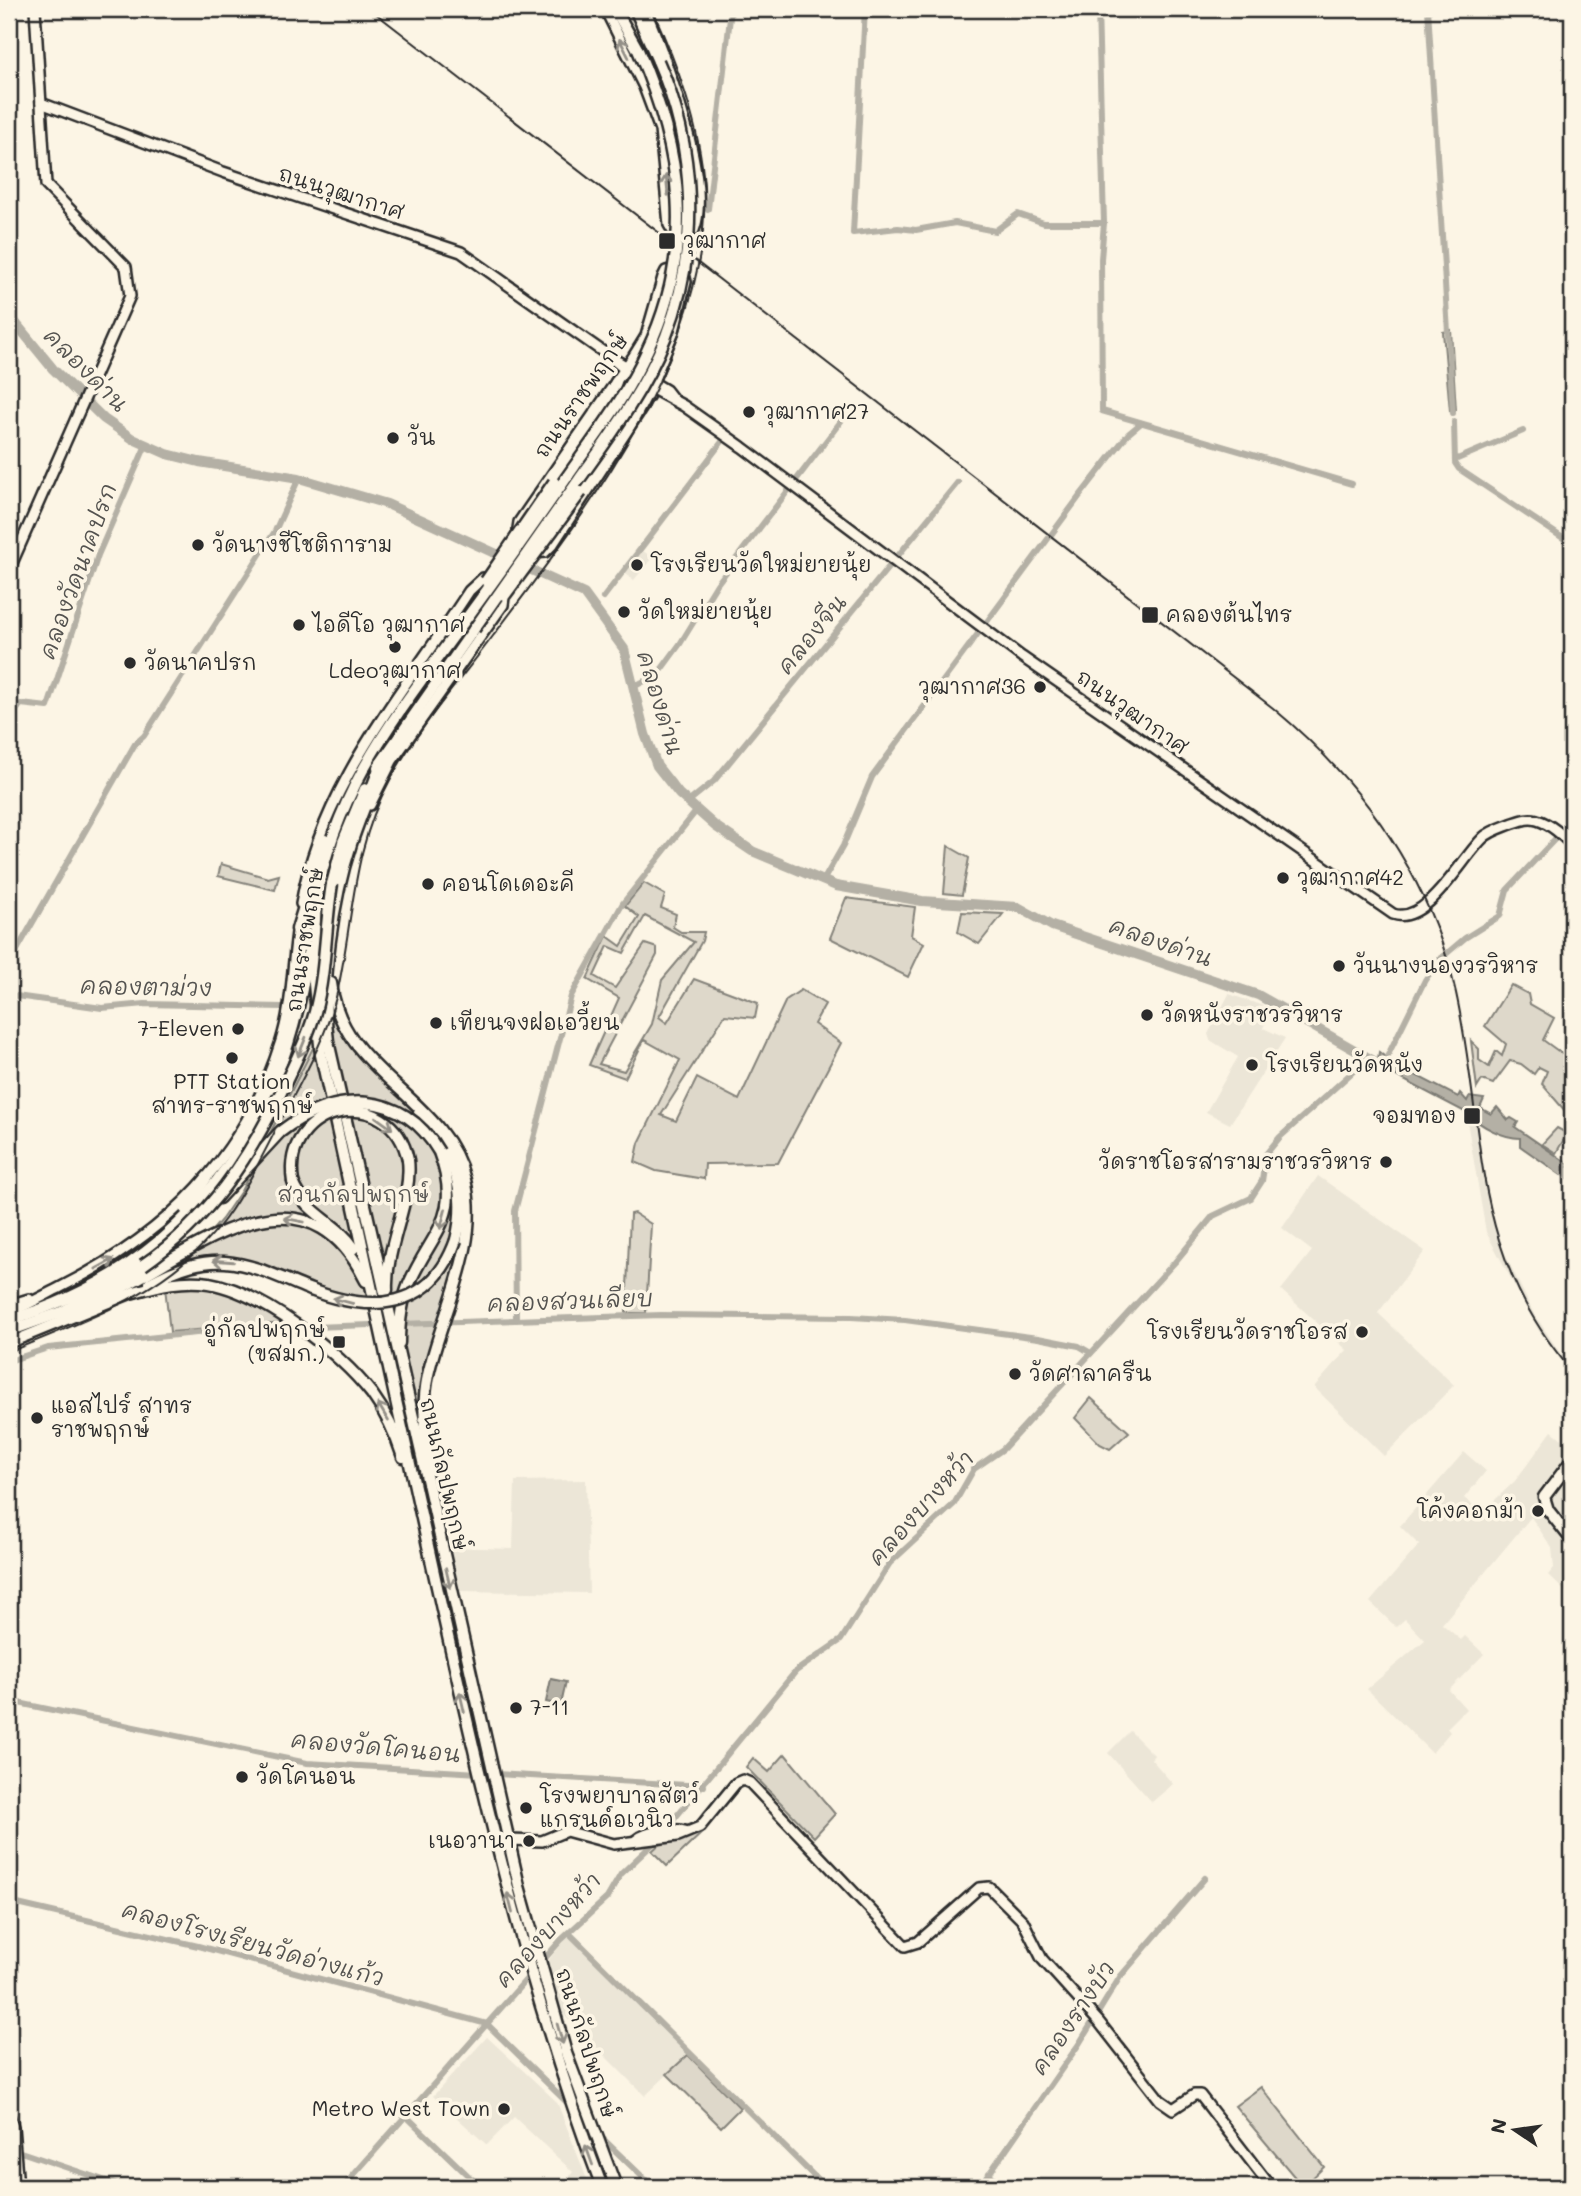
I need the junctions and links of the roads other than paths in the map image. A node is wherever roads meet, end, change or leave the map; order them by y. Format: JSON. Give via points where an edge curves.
{"nodes":[{"id":1,"x":35,"y":9,"type":"edge"},
{"id":2,"x":605,"y":9,"type":"edge"},
{"id":3,"x":617,"y":9,"type":"edge"},
{"id":4,"x":635,"y":9,"type":"edge"},
{"id":5,"x":643,"y":9,"type":"edge"},
{"id":6,"x":658,"y":61,"type":"junction"},
{"id":7,"x":41,"y":103,"type":"junction"},
{"id":8,"x":613,"y":358,"type":"junction"},
{"id":9,"x":628,"y":364,"type":"junction"},
{"id":10,"x":657,"y":371,"type":"junction"},
{"id":11,"x":616,"y":382,"type":"junction"},
{"id":12,"x":651,"y":390,"type":"junction"},
{"id":13,"x":667,"y":395,"type":"junction"},
{"id":14,"x":9,"y":570,"type":"edge"},
{"id":15,"x":460,"y":627,"type":"junction"},
{"id":16,"x":474,"y":629,"type":"junction"},
{"id":17,"x":381,"y":763,"type":"junction"},
{"id":18,"x":352,"y":786,"type":"junction"},
{"id":19,"x":1572,"y":845,"type":"edge"},
{"id":20,"x":342,"y":875,"type":"junction"},
{"id":21,"x":316,"y":898,"type":"junction"},
{"id":22,"x":297,"y":929,"type":"junction"},
{"id":23,"x":332,"y":944,"type":"junction"},
{"id":24,"x":395,"y":1087,"type":"junction"},
{"id":25,"x":207,"y":1177,"type":"junction"},
{"id":26,"x":177,"y":1225,"type":"junction"},
{"id":27,"x":154,"y":1246,"type":"junction"},
{"id":28,"x":134,"y":1292,"type":"junction"},
{"id":29,"x":44,"y":1296,"type":"junction"},
{"id":30,"x":374,"y":1297,"type":"junction"},
{"id":31,"x":9,"y":1305,"type":"edge"},
{"id":32,"x":9,"y":1312,"type":"edge"},
{"id":33,"x":62,"y":1312,"type":"junction"},
{"id":34,"x":9,"y":1320,"type":"edge"},
{"id":35,"x":390,"y":1322,"type":"junction"},
{"id":36,"x":9,"y":1331,"type":"edge"},
{"id":37,"x":9,"y":1345,"type":"edge"},
{"id":38,"x":1572,"y":1460,"type":"edge"},
{"id":39,"x":433,"y":1512,"type":"junction"},
{"id":40,"x":1572,"y":1540,"type":"edge"},
{"id":41,"x":428,"y":1546,"type":"junction"},
{"id":42,"x":508,"y":1840,"type":"junction"},
{"id":43,"x":9,"y":2115,"type":"edge"},
{"id":44,"x":18,"y":2187,"type":"edge"},
{"id":45,"x":601,"y":2187,"type":"edge"},
{"id":46,"x":616,"y":2187,"type":"edge"},
{"id":47,"x":1271,"y":2187,"type":"edge"}],
"edges":[{"from":1,"to":7,"type":"main road"},
{"from":5,"to":2,"type":"main road","one_way":true,"via":[[678,93],[690,142],[696,224],[684,234],[670,225],[653,108]]},
{"from":3,"to":15,"type":"main road","name":"ถนนราชพฤกษ์","bridge":true,"via":[[659,97],[669,131],[678,199],[673,269],[660,320],[637,372]]},
{"from":4,"to":6,"type":"main road","name":"ถนนราชพฤกษ์"},
{"from":5,"to":6,"type":"main road"},
{"from":6,"to":16,"type":"main road","name":"ถนนราชพฤกษ์","bridge":true,"via":[[680,125],[690,205],[675,309],[656,357],[622,418]]},
{"from":7,"to":8,"type":"main road","name":"ถนนวุฒากาศ","via":[[223,172],[461,252]]},
{"from":7,"to":14,"type":"main road","via":[[46,185],[118,258],[130,277],[130,296]]},
{"from":8,"to":9,"type":"main road"},
{"from":8,"to":9,"type":"main road","name":"ถนนวุฒากาศ"},
{"from":8,"to":11,"type":"main road"},
{"from":9,"to":10,"type":"main road","name":"ถนนราชพฤกษ์","via":[[646,337],[666,271],[678,270],[684,273],[685,288]]},
{"from":9,"to":11,"type":"main road","name":"ถนนราชพฤกษ์"},
{"from":9,"to":12,"type":"main road","name":"ถนนวุฒากาศ"},
{"from":10,"to":12,"type":"main road","name":"ถนนราชพฤกษ์"},
{"from":10,"to":13,"type":"main road"},
{"from":11,"to":12,"type":"main road","name":"ถนนราชพฤกษ์","via":[[519,522],[520,545],[533,553],[545,552],[553,544]]},
{"from":11,"to":15,"type":"main road","bridge":true,"via":[[606,407]]},
{"from":12,"to":13,"type":"main road"},
{"from":12,"to":13,"type":"main road","name":"ถนนวุฒากาศ"},
{"from":12,"to":16,"type":"main road","bridge":true,"via":[[524,572]]},
{"from":13,"to":19,"type":"main road","name":"ถนนวุฒากาศ","via":[[982,628],[1399,917],[1426,904],[1492,832],[1530,819]]},
{"from":15,"to":18,"type":"main road","name":"ถนนราชพฤกษ์"},
{"from":16,"to":17,"type":"main road","name":"ถนนราชพฤกษ์"},
{"from":17,"to":20,"type":"main road","name":"ถนนกัลปพฤกษ์"},
{"from":17,"to":33,"type":"main road","name":"ถนนราชพฤกษ์","one_way":true,"bridge":true,"via":[[352,816],[332,884],[315,1011],[264,1127],[205,1211],[166,1248]]},
{"from":18,"to":21,"type":"main road","name":"ถนนราชพฤกษ์","via":[[328,849]]},
{"from":18,"to":22,"type":"main road","via":[[314,867]]},
{"from":20,"to":22,"type":"main road","name":"ถนนราชพฤกษ์","via":[[392,761],[503,605],[505,590],[496,580],[483,578],[469,591],[349,771],[315,848]]},
{"from":20,"to":23,"type":"main road","name":"ถนนกัลปพฤกษ์"},
{"from":21,"to":26,"type":"main road","name":"ถนนราชพฤกษ์","via":[[298,1012],[277,1076],[237,1156]]},
{"from":21,"to":30,"type":"main road","name":"ถนนกัลปพฤกษ์","via":[[313,974],[317,1034]]},
{"from":22,"to":25,"type":"main road","name":"ถนนราชพฤกษ์","via":[[288,1011],[266,1083],[233,1143]]},
{"from":23,"to":24,"type":"main road","via":[[332,990],[339,1015],[367,1060]]},
{"from":23,"to":35,"type":"main road","name":"ถนนกัลปพฤกษ์","via":[[326,1002],[328,1041]]},
{"from":24,"to":28,"type":"main road","one_way":true,"bridge":true,"via":[[438,1135],[453,1162],[461,1201],[456,1240],[432,1279],[396,1301],[354,1304],[250,1266],[216,1260],[178,1269]]},
{"from":24,"to":39,"type":"main road","via":[[440,1126],[466,1181],[469,1203],[468,1230],[427,1377],[424,1408]]},
{"from":25,"to":26,"type":"main road"},
{"from":29,"to":25,"type":"main road","name":"ถนนราชพฤกษ์","one_way":true,"via":[[111,1262],[158,1227]]},
{"from":26,"to":27,"type":"main road","name":"ถนนราชพฤกษ์"},
{"from":27,"to":34,"type":"main road","name":"ถนนราชพฤกษ์","via":[[76,1292]]},
{"from":27,"to":35,"type":"main road","one_way":true,"bridge":true,"via":[[223,1195],[280,1132],[301,1117],[324,1106],[380,1105],[411,1120],[439,1152],[448,1194],[444,1220]]},
{"from":28,"to":37,"type":"main road"},
{"from":41,"to":28,"type":"main road","one_way":true,"via":[[401,1449],[387,1418],[355,1376],[303,1333],[245,1295],[208,1283],[166,1283]]},
{"from":29,"to":31,"type":"main road"},
{"from":29,"to":32,"type":"main road","name":"ถนนราชพฤกษ์"},
{"from":30,"to":33,"type":"main road","one_way":true,"via":[[354,1258],[338,1240],[307,1222],[272,1217],[237,1226],[181,1252],[120,1290]]},
{"from":30,"to":35,"type":"main road","name":"ถนนกัลปพฤกษ์"},
{"from":30,"to":35,"type":"main road","one_way":true,"bridge":true,"via":[[351,1244],[305,1205],[293,1182],[293,1162],[301,1139],[315,1122],[337,1112],[363,1112],[383,1121],[398,1135],[408,1160],[388,1265]]},
{"from":33,"to":36,"type":"main road","name":"ถนนราชพฤกษ์"},
{"from":35,"to":39,"type":"main road","name":"ถนนกัลปพฤกษ์"},
{"from":35,"to":41,"type":"main road","name":"ถนนกัลปพฤกษ์"},
{"from":38,"to":40,"type":"main road","via":[[1544,1497],[1548,1510]]},
{"from":39,"to":42,"type":"main road","name":"ถนนกัลปพฤกษ์","one_way":true},
{"from":45,"to":41,"type":"main road","name":"ถนนกัลปพฤกษ์","one_way":true,"via":[[527,1969]]},
{"from":42,"to":46,"type":"main road","name":"ถนนกัลปพฤกษ์","one_way":true,"via":[[566,2053]]},
{"from":42,"to":47,"type":"main road","via":[[542,1841],[566,1831],[611,1844],[685,1831],[702,1825],[743,1780],[905,1946],[918,1942],[979,1888],[989,1887],[1023,1921],[1042,1959],[1169,2108],[1200,2095]]},
{"from":43,"to":44,"type":"main road"}]}
